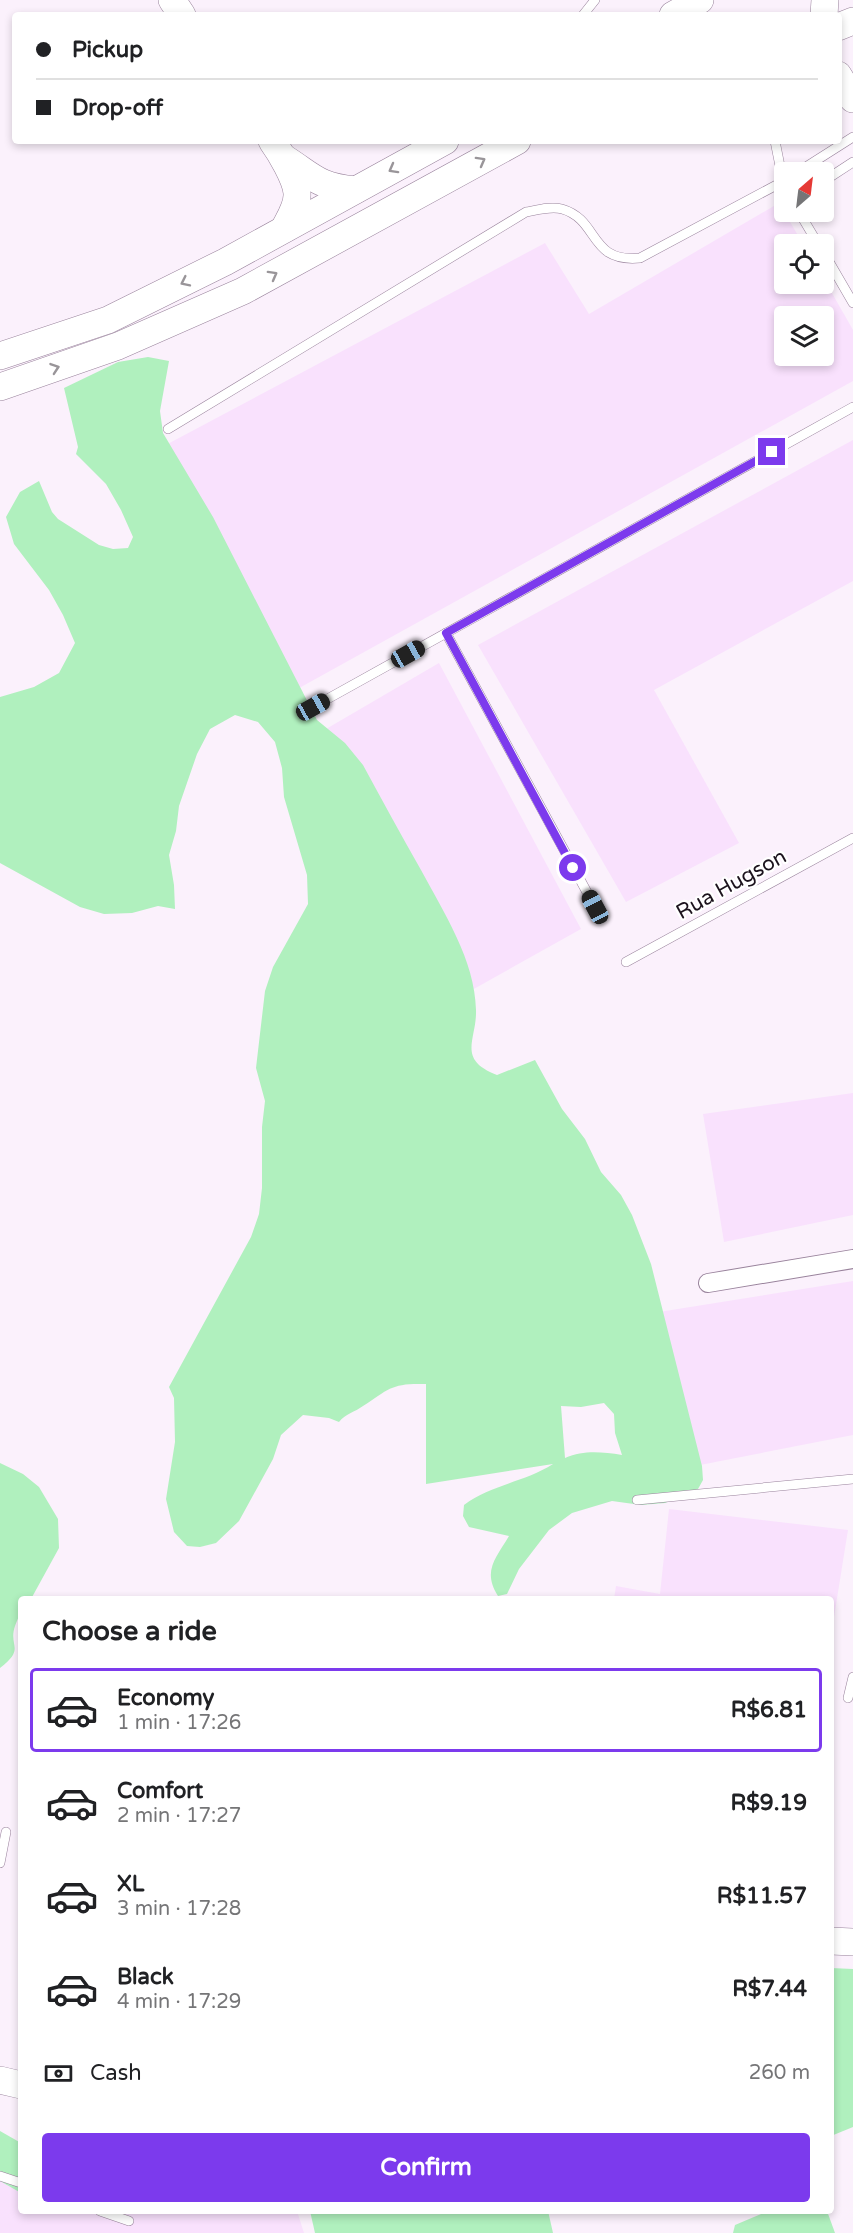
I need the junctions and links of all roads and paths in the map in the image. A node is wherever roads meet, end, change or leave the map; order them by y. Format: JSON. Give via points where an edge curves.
{"nodes":[{"id":1,"x":595,"y":0,"type":"edge"},
{"id":2,"x":700,"y":0,"type":"edge"},
{"id":3,"x":585,"y":12,"type":"edge"},
{"id":4,"x":678,"y":12,"type":"edge"},
{"id":5,"x":853,"y":137,"type":"edge"},
{"id":6,"x":511,"y":144,"type":"edge"},
{"id":7,"x":777,"y":144,"type":"edge"},
{"id":8,"x":438,"y":145,"type":"edge"},
{"id":9,"x":278,"y":150,"type":"edge"},
{"id":10,"x":780,"y":162,"type":"edge"},
{"id":11,"x":814,"y":162,"type":"edge"},
{"id":12,"x":853,"y":162,"type":"edge"},
{"id":13,"x":834,"y":174,"type":"edge"},
{"id":14,"x":447,"y":179,"type":"junction"},
{"id":15,"x":774,"y":189,"type":"edge"},
{"id":16,"x":355,"y":190,"type":"junction"},
{"id":17,"x":284,"y":229,"type":"junction"},
{"id":18,"x":225,"y":262,"type":"junction"},
{"id":19,"x":834,"y":270,"type":"edge"},
{"id":20,"x":243,"y":291,"type":"junction"},
{"id":21,"x":853,"y":303,"type":"edge"},
{"id":22,"x":0,"y":356,"type":"edge"},
{"id":23,"x":0,"y":387,"type":"edge"},
{"id":24,"x":853,"y":407,"type":"edge"},
{"id":25,"x":168,"y":429,"type":"dead end"},
{"id":26,"x":446,"y":633,"type":"junction"},
{"id":27,"x":313,"y":707,"type":"dead end"},
{"id":28,"x":853,"y":838,"type":"edge"},
{"id":29,"x":595,"y":907,"type":"dead end"},
{"id":30,"x":626,"y":962,"type":"dead end"},
{"id":31,"x":853,"y":1259,"type":"edge"},
{"id":32,"x":708,"y":1283,"type":"dead end"},
{"id":33,"x":853,"y":1479,"type":"edge"},
{"id":34,"x":637,"y":1500,"type":"dead end"},
{"id":35,"x":853,"y":1677,"type":"edge"},
{"id":36,"x":848,"y":1698,"type":"dead end"},
{"id":37,"x":6,"y":1832,"type":"dead end"},
{"id":38,"x":0,"y":1863,"type":"edge"},
{"id":39,"x":834,"y":1941,"type":"edge"},
{"id":40,"x":853,"y":1942,"type":"edge"},
{"id":41,"x":0,"y":2080,"type":"edge"},
{"id":42,"x":18,"y":2084,"type":"edge"},
{"id":43,"x":0,"y":2176,"type":"edge"},
{"id":44,"x":18,"y":2182,"type":"edge"},
{"id":45,"x":109,"y":2214,"type":"edge"},
{"id":46,"x":129,"y":2221,"type":"dead end"}],
"edges":[{"from":1,"to":3,"type":"lane"},
{"from":2,"to":4,"type":"main road"},
{"from":5,"to":11,"type":"lane"},
{"from":14,"to":6,"type":"main road","one_way":true},
{"from":7,"to":10,"type":"lane"},
{"from":8,"to":14,"type":"main road"},
{"from":8,"to":16,"type":"main road","one_way":true},
{"from":9,"to":16,"type":"main road","via":[[321,184]]},
{"from":9,"to":17,"type":"main road","via":[[297,191]]},
{"from":12,"to":13,"type":"lane"},
{"from":20,"to":14,"type":"main road","one_way":true},
{"from":15,"to":25,"type":"lane","via":[[640,258],[625,260],[607,254],[580,219],[563,209],[526,212]]},
{"from":16,"to":17,"type":"main road"},
{"from":17,"to":18,"type":"main road"},
{"from":18,"to":20,"type":"main road"},
{"from":18,"to":22,"type":"main road","one_way":true,"via":[[108,320]]},
{"from":19,"to":21,"type":"lane"},
{"from":23,"to":20,"type":"main road","one_way":true,"via":[[118,346]]},
{"from":24,"to":26,"type":"lane"},
{"from":26,"to":27,"type":"lane"},
{"from":26,"to":29,"type":"lane"},
{"from":28,"to":30,"type":"lane","name":"Rua Hugson"},
{"from":31,"to":32,"type":"street"},
{"from":33,"to":34,"type":"lane"},
{"from":35,"to":36,"type":"lane"},
{"from":37,"to":38,"type":"lane"},
{"from":39,"to":40,"type":"main road"},
{"from":41,"to":42,"type":"main road"},
{"from":43,"to":44,"type":"lane"},
{"from":45,"to":46,"type":"lane"}]}
